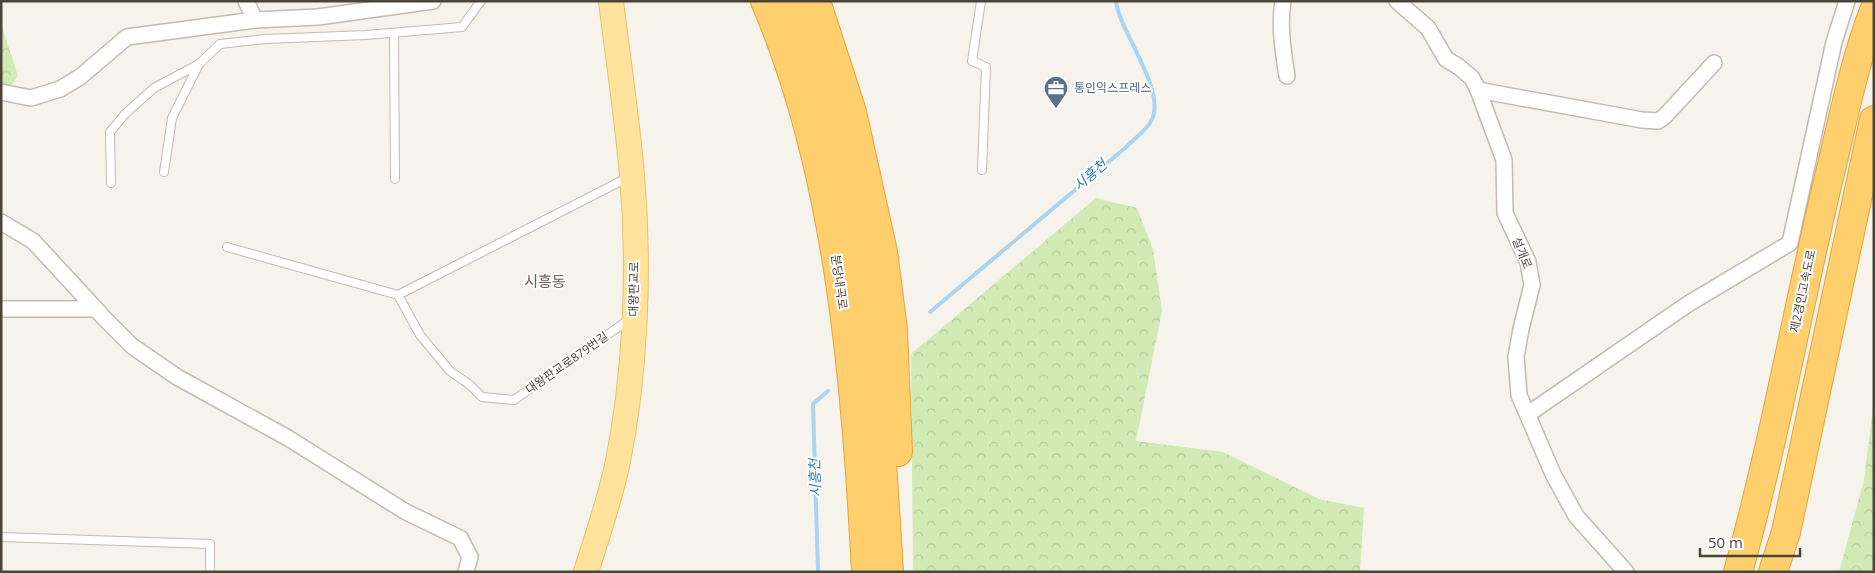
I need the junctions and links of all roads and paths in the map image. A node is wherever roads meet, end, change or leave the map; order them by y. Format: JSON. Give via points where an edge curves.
{"nodes":[{"id":1,"x":246,"y":1,"type":"edge"},
{"id":2,"x":433,"y":1,"type":"edge"},
{"id":3,"x":481,"y":1,"type":"edge"},
{"id":4,"x":611,"y":1,"type":"edge"},
{"id":5,"x":765,"y":1,"type":"edge"},
{"id":6,"x":792,"y":1,"type":"edge"},
{"id":7,"x":816,"y":1,"type":"edge"},
{"id":8,"x":981,"y":1,"type":"edge"},
{"id":9,"x":1283,"y":1,"type":"edge"},
{"id":10,"x":1397,"y":1,"type":"edge"},
{"id":11,"x":1847,"y":1,"type":"edge"},
{"id":12,"x":1874,"y":11,"type":"edge"},
{"id":13,"x":255,"y":20,"type":"junction"},
{"id":14,"x":394,"y":33,"type":"junction"},
{"id":15,"x":1714,"y":63,"type":"dead end"},
{"id":16,"x":199,"y":64,"type":"junction"},
{"id":17,"x":1287,"y":76,"type":"dead end"},
{"id":18,"x":1478,"y":90,"type":"junction"},
{"id":19,"x":1,"y":92,"type":"edge"},
{"id":20,"x":1874,"y":120,"type":"edge"},
{"id":21,"x":982,"y":170,"type":"dead end"},
{"id":22,"x":164,"y":172,"type":"dead end"},
{"id":23,"x":632,"y":175,"type":"junction"},
{"id":24,"x":395,"y":179,"type":"dead end"},
{"id":25,"x":111,"y":183,"type":"dead end"},
{"id":26,"x":1,"y":222,"type":"edge"},
{"id":27,"x":227,"y":248,"type":"dead end"},
{"id":28,"x":398,"y":295,"type":"junction"},
{"id":29,"x":1,"y":309,"type":"edge"},
{"id":30,"x":95,"y":309,"type":"junction"},
{"id":31,"x":634,"y":317,"type":"junction"},
{"id":32,"x":1528,"y":414,"type":"junction"},
{"id":33,"x":1,"y":537,"type":"edge"},
{"id":34,"x":881,"y":569,"type":"edge"},
{"id":35,"x":210,"y":572,"type":"edge"},
{"id":36,"x":466,"y":572,"type":"edge"},
{"id":37,"x":586,"y":572,"type":"edge"},
{"id":38,"x":1626,"y":572,"type":"edge"},
{"id":39,"x":1738,"y":572,"type":"edge"},
{"id":40,"x":1772,"y":572,"type":"edge"}],
"edges":[{"from":1,"to":13,"type":"street"},
{"from":2,"to":13,"type":"street","via":[[318,17]]},
{"from":3,"to":14,"type":"lane","via":[[462,28]]},
{"from":4,"to":23,"type":"main road","name":"대왕판교로"},
{"from":5,"to":34,"type":"highway","name":"분당내곡로","via":[[782,41],[819,169],[836,256]]},
{"from":6,"to":34,"type":"highway","name":"분당내곡로","via":[[808,38],[840,147],[859,238],[874,366]]},
{"from":7,"to":34,"type":"highway","via":[[852,112],[892,309],[898,515]]},
{"from":8,"to":21,"type":"lane","via":[[972,61],[986,67]]},
{"from":9,"to":17,"type":"street","via":[[1282,50]]},
{"from":10,"to":18,"type":"street","name":"설개로","via":[[1428,28],[1446,59],[1472,78]]},
{"from":11,"to":32,"type":"street","via":[[1834,42],[1790,243],[1688,304]]},
{"from":12,"to":39,"type":"highway","name":"제2경인고속도로","via":[[1851,85],[1808,264],[1760,494]]},
{"from":13,"to":19,"type":"street","via":[[127,37],[80,77],[60,89],[31,98]]},
{"from":14,"to":16,"type":"lane","via":[[220,44]]},
{"from":14,"to":24,"type":"lane"},
{"from":15,"to":18,"type":"street","via":[[1658,121]]},
{"from":16,"to":22,"type":"lane","via":[[172,118]]},
{"from":16,"to":25,"type":"lane","via":[[154,88],[124,114],[110,132]]},
{"from":18,"to":32,"type":"street","name":"설개로","via":[[1504,160],[1505,212],[1528,262],[1532,285],[1516,357],[1519,395]]},
{"from":20,"to":40,"type":"highway","via":[[1786,532]]},
{"from":23,"to":28,"type":"lane"},
{"from":23,"to":31,"type":"main road","name":"대왕판교로"},
{"from":26,"to":30,"type":"street","via":[[33,241]]},
{"from":27,"to":28,"type":"lane"},
{"from":28,"to":31,"type":"lane","name":"대왕판교로879번길","via":[[420,335],[450,371],[482,397],[514,400]]},
{"from":29,"to":30,"type":"street"},
{"from":30,"to":36,"type":"street","via":[[132,346],[177,378],[288,438],[406,512],[460,538],[470,558]]},
{"from":31,"to":37,"type":"main road","name":"대왕판교로","via":[[628,394],[617,466]]},
{"from":32,"to":38,"type":"street","name":"설개로","via":[[1553,474],[1576,516]]},
{"from":33,"to":35,"type":"lane","via":[[210,544]]}]}
